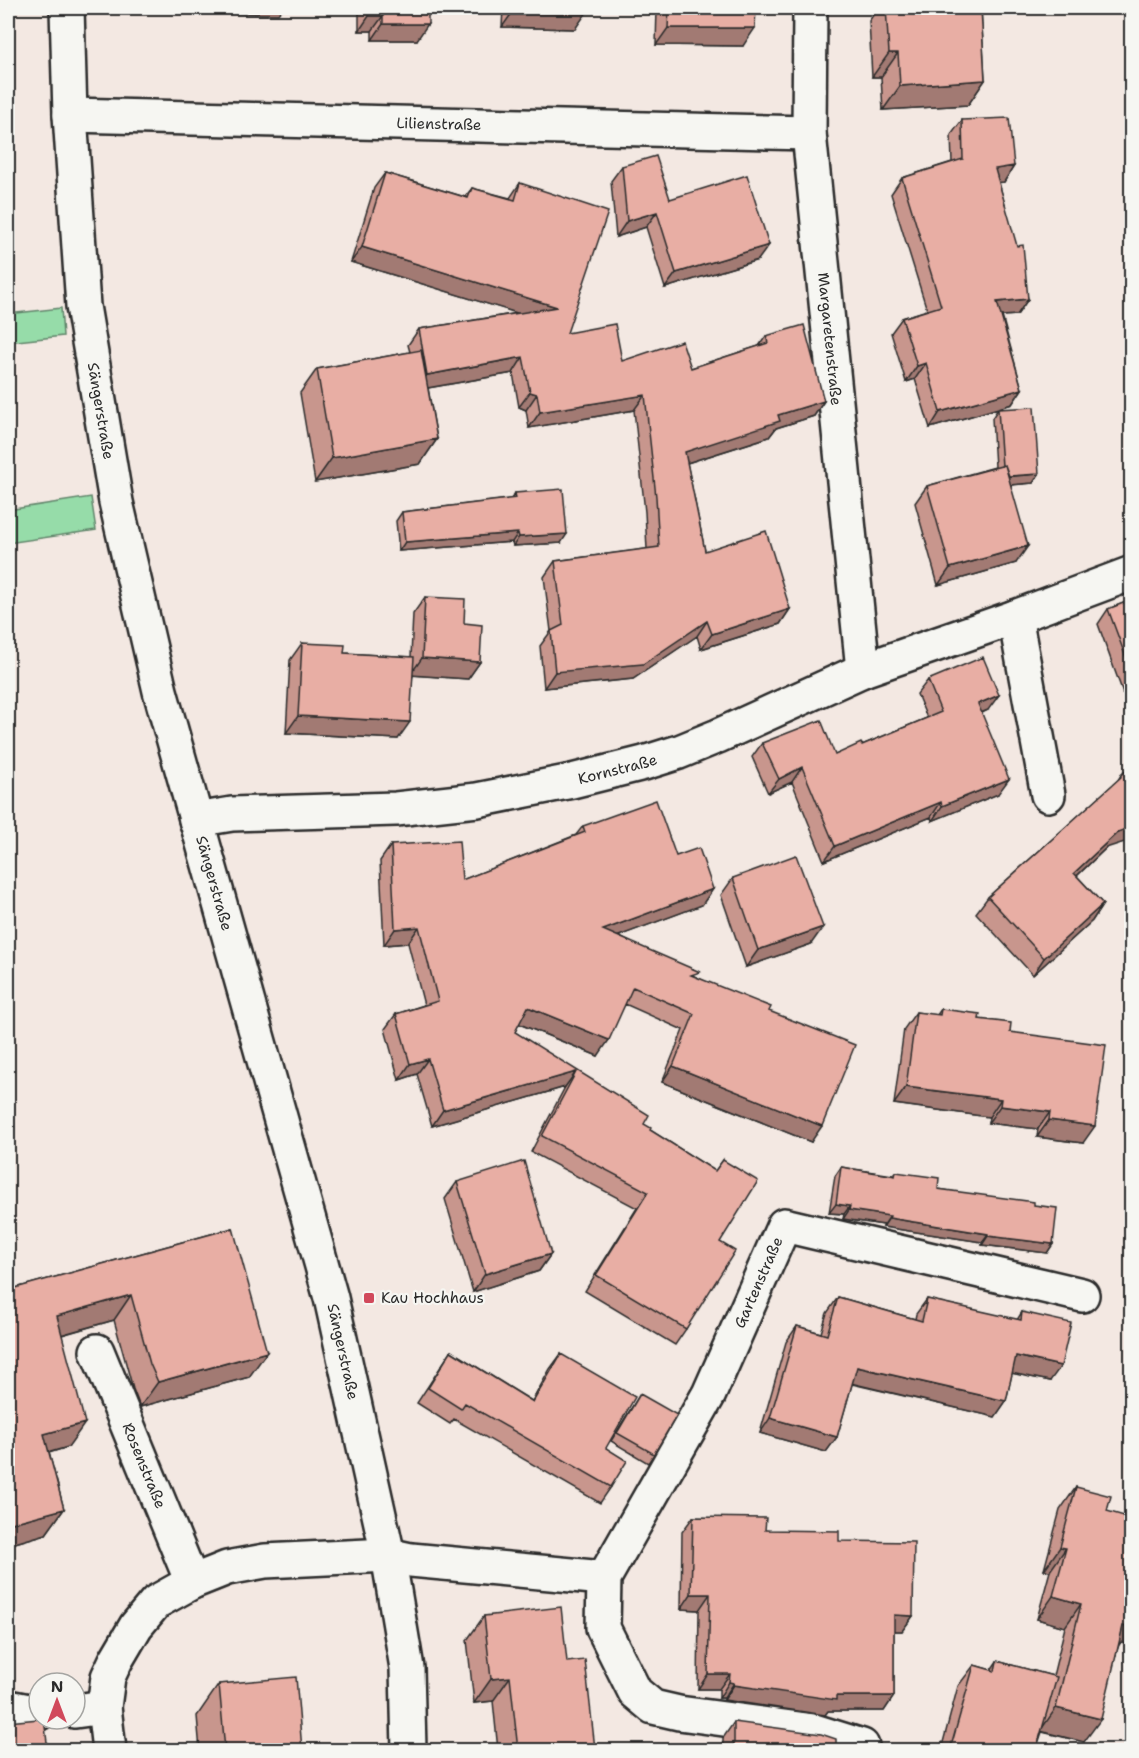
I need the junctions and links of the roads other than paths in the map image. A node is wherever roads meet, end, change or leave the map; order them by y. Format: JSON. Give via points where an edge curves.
{"nodes":[{"id":1,"x":67,"y":8,"type":"edge"},
{"id":2,"x":810,"y":8,"type":"edge"},
{"id":3,"x":70,"y":115,"type":"junction"},
{"id":4,"x":809,"y":133,"type":"junction"},
{"id":5,"x":1131,"y":573,"type":"edge"},
{"id":6,"x":1015,"y":617,"type":"junction"},
{"id":7,"x":863,"y":670,"type":"junction"},
{"id":8,"x":1048,"y":795,"type":"dead end"},
{"id":9,"x":196,"y":820,"type":"junction"},
{"id":10,"x":1082,"y":1294,"type":"dead end"},
{"id":11,"x":97,"y":1352,"type":"dead end"},
{"id":12,"x":388,"y":1555,"type":"junction"},
{"id":13,"x":604,"y":1578,"type":"junction"},
{"id":14,"x":192,"y":1581,"type":"junction"},
{"id":15,"x":8,"y":1707,"type":"edge"},
{"id":16,"x":90,"y":1709,"type":"edge"},
{"id":17,"x":27,"y":1711,"type":"edge"},
{"id":18,"x":862,"y":1746,"type":"dead end"},
{"id":19,"x":109,"y":1750,"type":"edge"},
{"id":20,"x":409,"y":1750,"type":"edge"}],
"edges":[{"from":1,"to":3,"type":"street","name":"Sängerstraße"},
{"from":2,"to":4,"type":"street","name":"Margaretenstraße"},
{"from":3,"to":4,"type":"street","name":"Lilienstraße"},
{"from":3,"to":9,"type":"street","name":"Sängerstraße","via":[[83,306],[116,502],[160,691]]},
{"from":4,"to":7,"type":"street","name":"Margaretenstraße"},
{"from":5,"to":6,"type":"street","name":"Kornstraße"},
{"from":6,"to":7,"type":"street","name":"Kornstraße"},
{"from":6,"to":8,"type":"street"},
{"from":7,"to":9,"type":"street","name":"Kornstraße","via":[[679,752],[572,781],[477,800],[396,809],[232,814]]},
{"from":9,"to":12,"type":"street","name":"Sängerstraße","via":[[331,1298]]},
{"from":10,"to":13,"type":"street","name":"Gartenstraße","via":[[784,1225],[710,1394]]},
{"from":11,"to":14,"type":"street","name":"Rosenstraße"},
{"from":12,"to":13,"type":"street"},
{"from":12,"to":14,"type":"street","via":[[265,1561],[227,1568]]},
{"from":12,"to":20,"type":"street","name":"Sängerstraße","via":[[407,1668]]},
{"from":13,"to":18,"type":"street","name":"Gartenstraße","via":[[603,1628],[635,1692],[653,1707],[814,1731]]},
{"from":14,"to":16,"type":"street","via":[[156,1602],[136,1626]]},
{"from":15,"to":17,"type":"street"},
{"from":16,"to":19,"type":"street"}]}
